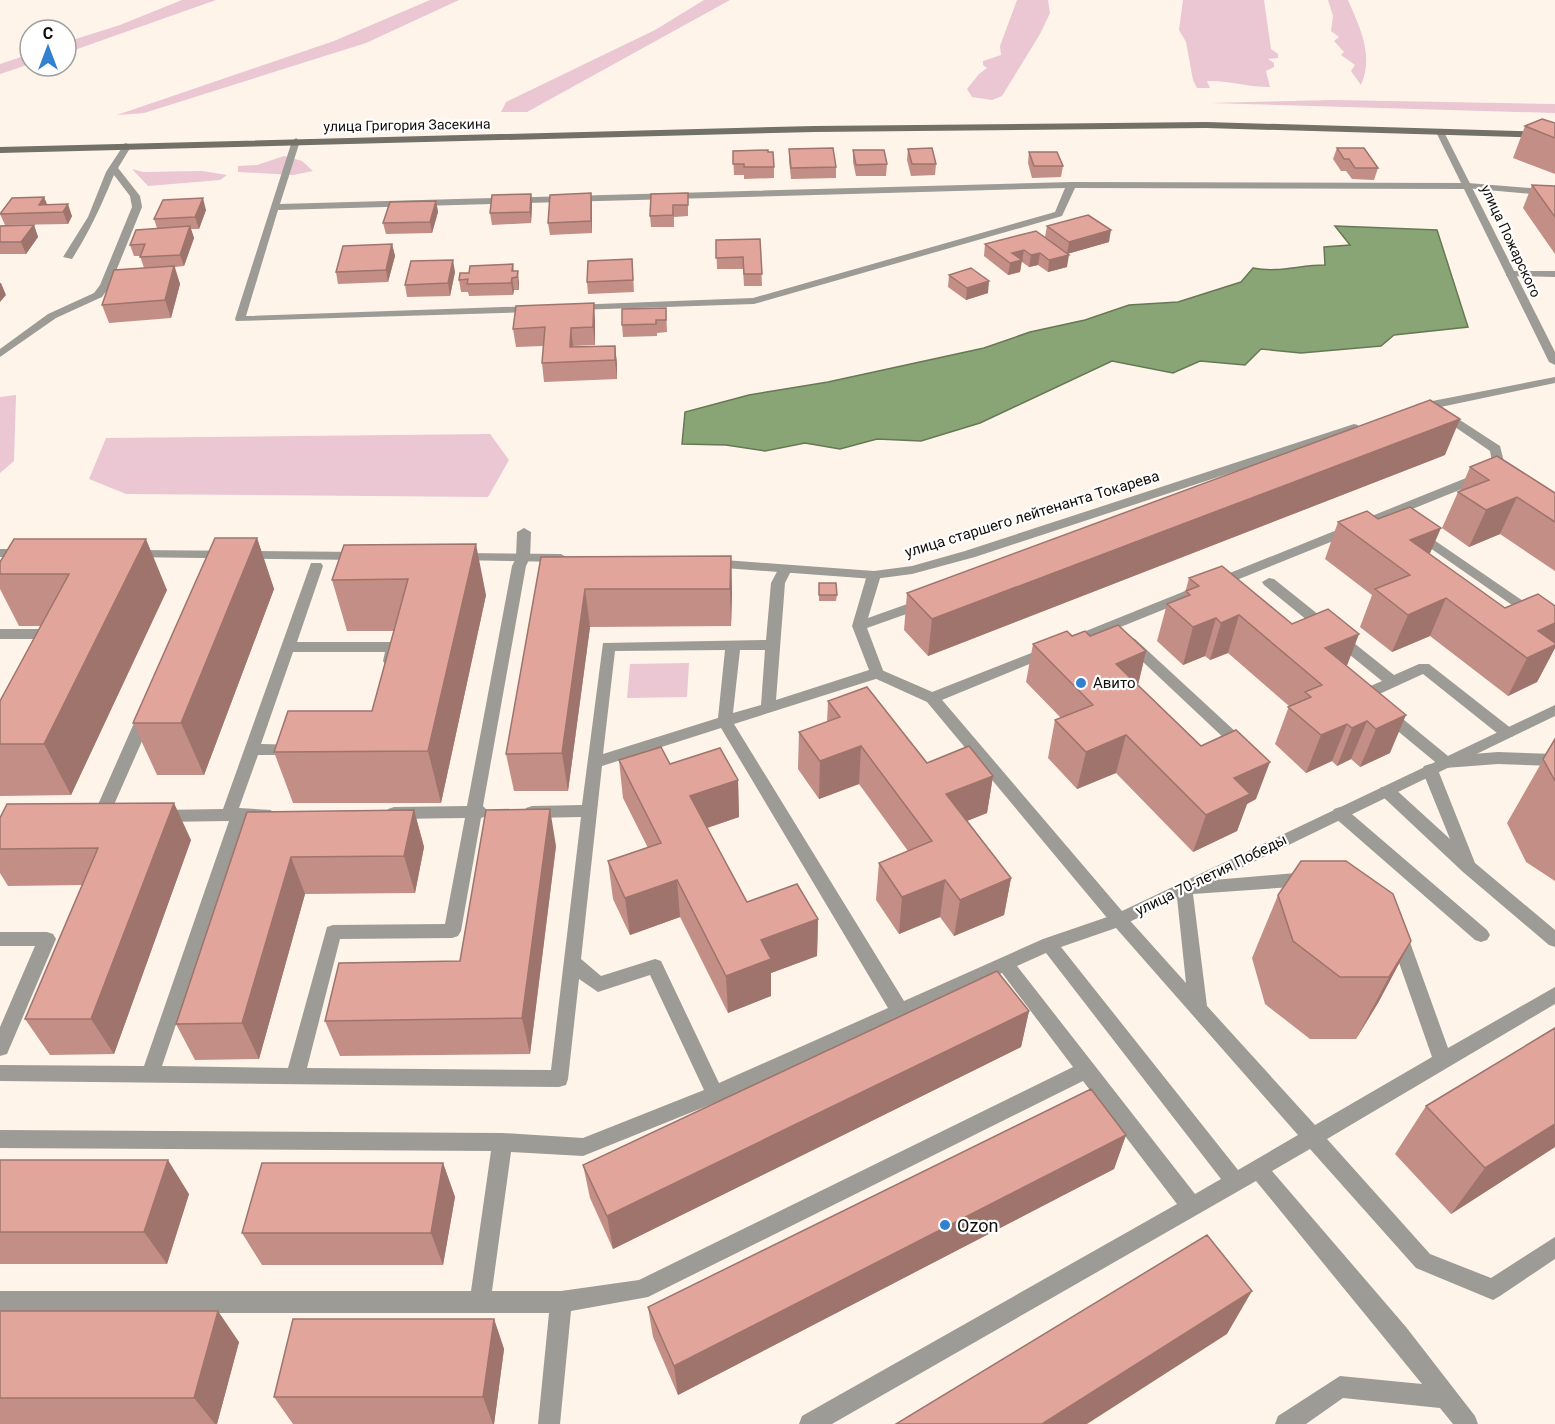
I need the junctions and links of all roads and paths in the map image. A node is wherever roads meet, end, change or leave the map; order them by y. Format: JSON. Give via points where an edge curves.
{"nodes":[{"id":1,"x":1440,"y":132,"type":"junction"},
{"id":2,"x":1555,"y":135,"type":"edge"},
{"id":3,"x":296,"y":141,"type":"junction"},
{"id":4,"x":128,"y":145,"type":"junction"},
{"id":5,"x":0,"y":150,"type":"edge"},
{"id":6,"x":113,"y":168,"type":"junction"},
{"id":7,"x":1071,"y":185,"type":"junction"},
{"id":8,"x":1468,"y":186,"type":"junction"},
{"id":9,"x":1555,"y":194,"type":"edge"},
{"id":10,"x":274,"y":207,"type":"junction"},
{"id":11,"x":68,"y":257,"type":"dead end"},
{"id":12,"x":1510,"y":274,"type":"junction"},
{"id":13,"x":1555,"y":274,"type":"edge"},
{"id":14,"x":551,"y":308,"type":"edge"},
{"id":15,"x":563,"y":308,"type":"edge"},
{"id":16,"x":0,"y":354,"type":"edge"},
{"id":17,"x":1555,"y":362,"type":"edge"},
{"id":18,"x":1555,"y":380,"type":"edge"},
{"id":19,"x":1430,"y":404,"type":"junction"},
{"id":20,"x":1400,"y":414,"type":"edge"},
{"id":21,"x":1367,"y":424,"type":"edge"},
{"id":22,"x":1157,"y":493,"type":"junction"},
{"id":23,"x":1159,"y":510,"type":"edge"},
{"id":24,"x":1400,"y":521,"type":"junction"},
{"id":25,"x":524,"y":532,"type":"dead end"},
{"id":26,"x":42,"y":553,"type":"edge"},
{"id":27,"x":123,"y":554,"type":"edge"},
{"id":28,"x":370,"y":556,"type":"edge"},
{"id":29,"x":2,"y":557,"type":"edge"},
{"id":30,"x":441,"y":557,"type":"edge"},
{"id":31,"x":524,"y":558,"type":"junction"},
{"id":32,"x":571,"y":559,"type":"edge"},
{"id":33,"x":699,"y":562,"type":"edge"},
{"id":34,"x":316,"y":566,"type":"dead end"},
{"id":35,"x":785,"y":569,"type":"junction"},
{"id":36,"x":874,"y":575,"type":"junction"},
{"id":37,"x":1269,"y":582,"type":"dead end"},
{"id":38,"x":937,"y":598,"type":"edge"},
{"id":39,"x":859,"y":626,"type":"junction"},
{"id":40,"x":1112,"y":626,"type":"junction"},
{"id":41,"x":1555,"y":630,"type":"edge"},
{"id":42,"x":0,"y":634,"type":"edge"},
{"id":43,"x":733,"y":645,"type":"junction"},
{"id":44,"x":773,"y":645,"type":"junction"},
{"id":45,"x":288,"y":647,"type":"junction"},
{"id":46,"x":41,"y":653,"type":"edge"},
{"id":47,"x":877,"y":674,"type":"junction"},
{"id":48,"x":385,"y":681,"type":"edge"},
{"id":49,"x":1393,"y":682,"type":"junction"},
{"id":50,"x":154,"y":696,"type":"edge"},
{"id":51,"x":932,"y":698,"type":"junction"},
{"id":52,"x":768,"y":708,"type":"junction"},
{"id":53,"x":1555,"y":710,"type":"edge"},
{"id":54,"x":725,"y":722,"type":"junction"},
{"id":55,"x":1507,"y":733,"type":"junction"},
{"id":56,"x":1232,"y":737,"type":"edge"},
{"id":57,"x":309,"y":749,"type":"edge"},
{"id":58,"x":252,"y":750,"type":"junction"},
{"id":59,"x":1555,"y":760,"type":"edge"},
{"id":60,"x":1445,"y":762,"type":"junction"},
{"id":61,"x":594,"y":763,"type":"junction"},
{"id":62,"x":1430,"y":770,"type":"junction"},
{"id":63,"x":1387,"y":790,"type":"junction"},
{"id":64,"x":589,"y":811,"type":"junction"},
{"id":65,"x":473,"y":812,"type":"junction"},
{"id":66,"x":496,"y":812,"type":"edge"},
{"id":67,"x":520,"y":812,"type":"edge"},
{"id":68,"x":380,"y":813,"type":"edge"},
{"id":69,"x":1340,"y":813,"type":"junction"},
{"id":70,"x":286,"y":814,"type":"edge"},
{"id":71,"x":234,"y":815,"type":"junction"},
{"id":72,"x":101,"y":816,"type":"edge"},
{"id":73,"x":148,"y":816,"type":"edge"},
{"id":74,"x":1469,"y":867,"type":"junction"},
{"id":75,"x":1323,"y":878,"type":"edge"},
{"id":76,"x":1184,"y":888,"type":"junction"},
{"id":77,"x":1119,"y":920,"type":"junction"},
{"id":78,"x":1387,"y":920,"type":"edge"},
{"id":79,"x":1481,"y":935,"type":"dead end"},
{"id":80,"x":0,"y":939,"type":"edge"},
{"id":81,"x":1555,"y":940,"type":"edge"},
{"id":82,"x":1049,"y":944,"type":"junction"},
{"id":83,"x":572,"y":962,"type":"junction"},
{"id":84,"x":1005,"y":964,"type":"junction"},
{"id":85,"x":1555,"y":995,"type":"edge"},
{"id":86,"x":1198,"y":1009,"type":"junction"},
{"id":87,"x":900,"y":1011,"type":"junction"},
{"id":88,"x":0,"y":1048,"type":"edge"},
{"id":89,"x":1443,"y":1061,"type":"junction"},
{"id":90,"x":1086,"y":1070,"type":"junction"},
{"id":91,"x":0,"y":1073,"type":"edge"},
{"id":92,"x":150,"y":1075,"type":"junction"},
{"id":93,"x":295,"y":1077,"type":"junction"},
{"id":94,"x":715,"y":1094,"type":"junction"},
{"id":95,"x":1313,"y":1138,"type":"junction"},
{"id":96,"x":0,"y":1139,"type":"edge"},
{"id":97,"x":502,"y":1142,"type":"junction"},
{"id":98,"x":1258,"y":1169,"type":"junction"},
{"id":99,"x":1235,"y":1182,"type":"junction"},
{"id":100,"x":1192,"y":1207,"type":"junction"},
{"id":101,"x":1555,"y":1247,"type":"edge"},
{"id":102,"x":0,"y":1302,"type":"edge"},
{"id":103,"x":480,"y":1302,"type":"junction"},
{"id":104,"x":561,"y":1302,"type":"junction"},
{"id":105,"x":1446,"y":1398,"type":"junction"},
{"id":106,"x":549,"y":1424,"type":"edge"},
{"id":107,"x":810,"y":1424,"type":"edge"},
{"id":108,"x":1286,"y":1424,"type":"edge"},
{"id":109,"x":1467,"y":1424,"type":"edge"}],
"edges":[{"from":1,"to":2,"type":"main road","name":"улица Григория Засекина"},
{"from":1,"to":3,"type":"main road","name":"улица Григория Засекина","via":[[1206,125]]},
{"from":1,"to":8,"type":"street","name":"улица Пожарского"},
{"from":3,"to":4,"type":"main road","name":"улица Григория Засекина"},
{"from":3,"to":10,"type":"street"},
{"from":4,"to":5,"type":"main road","name":"улица Григория Засекина"},
{"from":4,"to":6,"type":"street"},
{"from":6,"to":11,"type":"street","via":[[91,220]]},
{"from":6,"to":16,"type":"street","via":[[135,196],[137,207],[105,286],[98,295],[52,316]]},
{"from":7,"to":8,"type":"street"},
{"from":7,"to":10,"type":"street"},
{"from":7,"to":15,"type":"street","via":[[1059,214],[754,301]]},
{"from":8,"to":9,"type":"street"},
{"from":8,"to":12,"type":"street","name":"улица Пожарского"},
{"from":10,"to":14,"type":"street","via":[[240,320]]},
{"from":12,"to":13,"type":"street"},
{"from":12,"to":17,"type":"street","name":"улица Пожарского"},
{"from":18,"to":19,"type":"street"},
{"from":19,"to":20,"type":"street"},
{"from":19,"to":24,"type":"street","via":[[1496,449],[1495,476]]},
{"from":21,"to":22,"type":"street","name":"улица старшего лейтенанта Токарева"},
{"from":22,"to":23,"type":"street"},
{"from":22,"to":36,"type":"street","name":"улица старшего лейтенанта Токарева","via":[[970,554],[912,570]]},
{"from":24,"to":40,"type":"street"},
{"from":24,"to":41,"type":"street"},
{"from":25,"to":31,"type":"street"},
{"from":26,"to":29,"type":"street"},
{"from":27,"to":28,"type":"street","via":[[214,560]]},
{"from":30,"to":31,"type":"street"},
{"from":31,"to":32,"type":"street"},
{"from":31,"to":65,"type":"street","via":[[519,566]]},
{"from":33,"to":35,"type":"street","name":"улица старшего лейтенанта Токарева"},
{"from":34,"to":45,"type":"street"},
{"from":35,"to":36,"type":"street","name":"улица старшего лейтенанта Токарева"},
{"from":35,"to":44,"type":"street","via":[[778,583]]},
{"from":36,"to":39,"type":"street"},
{"from":37,"to":49,"type":"street"},
{"from":38,"to":39,"type":"street"},
{"from":39,"to":47,"type":"street"},
{"from":40,"to":51,"type":"street"},
{"from":40,"to":56,"type":"street"},
{"from":42,"to":46,"type":"street","via":[[52,634]]},
{"from":43,"to":44,"type":"street"},
{"from":43,"to":54,"type":"street"},
{"from":43,"to":61,"type":"street","via":[[608,646]]},
{"from":44,"to":52,"type":"street"},
{"from":45,"to":48,"type":"street","via":[[394,647]]},
{"from":45,"to":58,"type":"street"},
{"from":47,"to":51,"type":"street","name":"улица 70-летия Победы"},
{"from":47,"to":52,"type":"street"},
{"from":49,"to":55,"type":"street","via":[[1424,668]]},
{"from":49,"to":60,"type":"street","via":[[1364,695]]},
{"from":50,"to":72,"type":"street"},
{"from":51,"to":77,"type":"street","name":"улица 70-летия Победы"},
{"from":52,"to":54,"type":"street"},
{"from":53,"to":55,"type":"street","name":"улица 70-летия Победы"},
{"from":54,"to":61,"type":"street"},
{"from":54,"to":87,"type":"street"},
{"from":55,"to":60,"type":"street","name":"улица 70-летия Победы"},
{"from":57,"to":58,"type":"street"},
{"from":58,"to":71,"type":"street"},
{"from":59,"to":60,"type":"street","via":[[1498,758]]},
{"from":60,"to":62,"type":"street","name":"улица 70-летия Победы"},
{"from":61,"to":64,"type":"street"},
{"from":62,"to":63,"type":"street","name":"улица 70-летия Победы"},
{"from":62,"to":74,"type":"street"},
{"from":63,"to":69,"type":"street","name":"улица 70-летия Победы"},
{"from":63,"to":74,"type":"street"},
{"from":64,"to":67,"type":"street"},
{"from":64,"to":83,"type":"street"},
{"from":65,"to":66,"type":"street"},
{"from":65,"to":68,"type":"street"},
{"from":65,"to":93,"type":"street","via":[[452,931],[333,932]]},
{"from":69,"to":76,"type":"street","name":"улица 70-летия Победы"},
{"from":69,"to":79,"type":"street"},
{"from":70,"to":71,"type":"street"},
{"from":71,"to":73,"type":"street"},
{"from":71,"to":92,"type":"street"},
{"from":74,"to":81,"type":"street"},
{"from":75,"to":76,"type":"street"},
{"from":76,"to":77,"type":"street","name":"улица 70-летия Победы"},
{"from":76,"to":86,"type":"street"},
{"from":77,"to":82,"type":"street"},
{"from":77,"to":86,"type":"street"},
{"from":78,"to":89,"type":"street","via":[[1396,927]]},
{"from":80,"to":88,"type":"street","via":[[47,939]]},
{"from":82,"to":84,"type":"street"},
{"from":82,"to":99,"type":"street"},
{"from":83,"to":93,"type":"street","via":[[559,1079]]},
{"from":83,"to":94,"type":"street","via":[[598,984],[655,966]]},
{"from":84,"to":87,"type":"street"},
{"from":84,"to":90,"type":"street"},
{"from":85,"to":89,"type":"street"},
{"from":86,"to":95,"type":"street"},
{"from":87,"to":94,"type":"street"},
{"from":89,"to":95,"type":"street"},
{"from":90,"to":100,"type":"street"},
{"from":90,"to":104,"type":"street","via":[[641,1290]]},
{"from":91,"to":92,"type":"street"},
{"from":92,"to":93,"type":"street"},
{"from":94,"to":97,"type":"street","via":[[584,1147]]},
{"from":95,"to":98,"type":"street"},
{"from":95,"to":101,"type":"street","via":[[1423,1262],[1493,1289]]},
{"from":96,"to":97,"type":"street"},
{"from":97,"to":103,"type":"street"},
{"from":98,"to":99,"type":"street"},
{"from":98,"to":105,"type":"street"},
{"from":99,"to":100,"type":"street"},
{"from":100,"to":107,"type":"street"},
{"from":102,"to":103,"type":"street"},
{"from":103,"to":104,"type":"street"},
{"from":104,"to":106,"type":"street"},
{"from":105,"to":108,"type":"street","via":[[1340,1387]]},
{"from":105,"to":109,"type":"street"}]}
